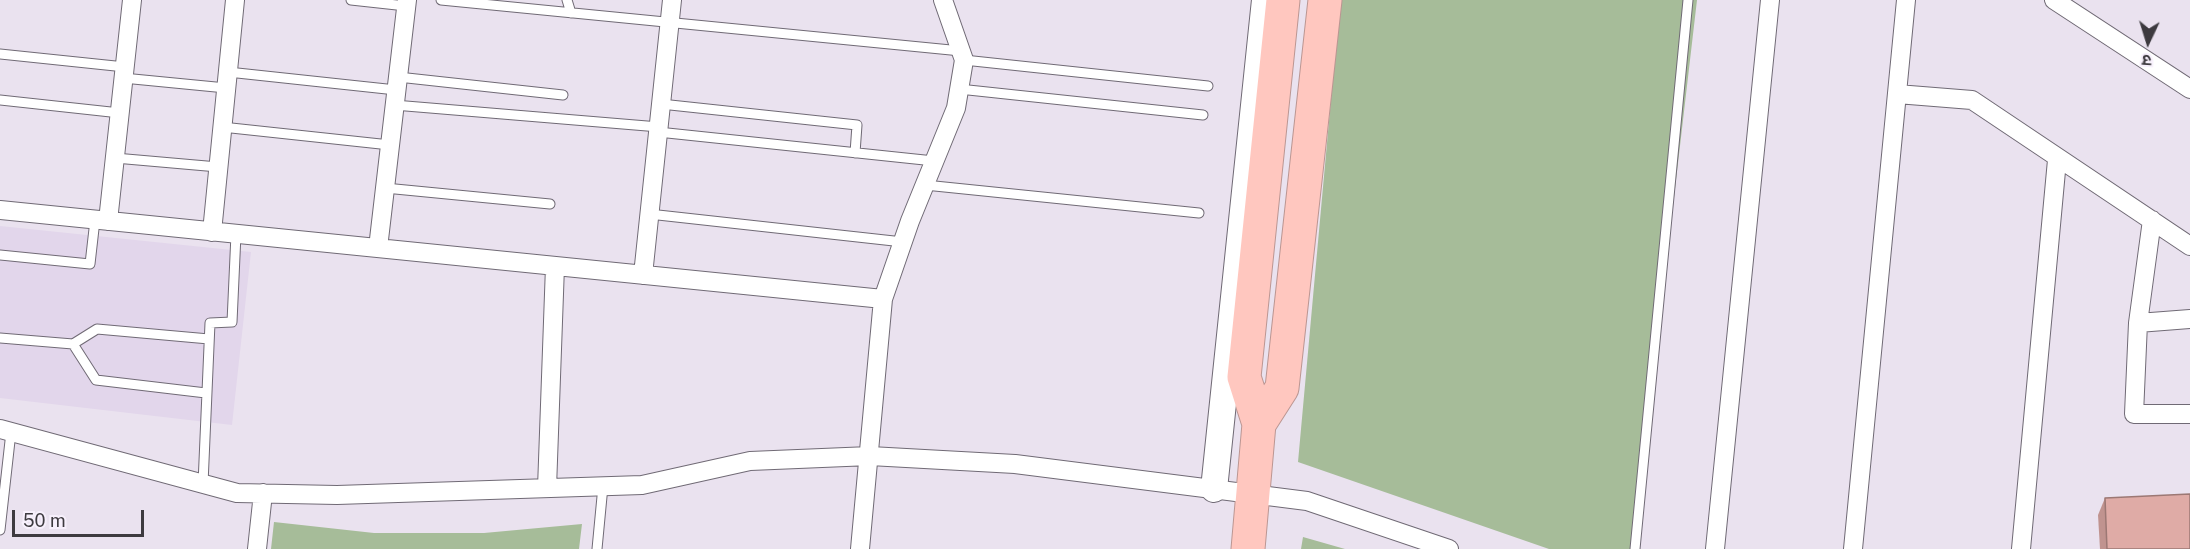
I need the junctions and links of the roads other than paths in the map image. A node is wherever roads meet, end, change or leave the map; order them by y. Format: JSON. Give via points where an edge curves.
{"nodes":[{"id":1,"x":132,"y":0,"type":"edge"},
{"id":2,"x":236,"y":0,"type":"edge"},
{"id":3,"x":351,"y":0,"type":"edge"},
{"id":4,"x":441,"y":0,"type":"edge"},
{"id":5,"x":567,"y":0,"type":"edge"},
{"id":6,"x":672,"y":0,"type":"edge"},
{"id":7,"x":943,"y":0,"type":"edge"},
{"id":8,"x":1265,"y":0,"type":"edge"},
{"id":9,"x":1283,"y":0,"type":"edge"},
{"id":10,"x":1325,"y":0,"type":"edge"},
{"id":11,"x":1339,"y":0,"type":"edge"},
{"id":12,"x":1688,"y":0,"type":"edge"},
{"id":13,"x":1770,"y":0,"type":"edge"},
{"id":14,"x":1906,"y":0,"type":"edge"},
{"id":15,"x":2054,"y":0,"type":"edge"},
{"id":16,"x":406,"y":3,"type":"edge"},
{"id":17,"x":571,"y":13,"type":"junction"},
{"id":18,"x":670,"y":23,"type":"junction"},
{"id":19,"x":0,"y":54,"type":"edge"},
{"id":20,"x":962,"y":56,"type":"junction"},
{"id":21,"x":124,"y":73,"type":"junction"},
{"id":22,"x":227,"y":80,"type":"junction"},
{"id":23,"x":1208,"y":86,"type":"dead end"},
{"id":24,"x":959,"y":89,"type":"junction"},
{"id":25,"x":2190,"y":89,"type":"edge"},
{"id":26,"x":396,"y":91,"type":"junction"},
{"id":27,"x":1897,"y":94,"type":"junction"},
{"id":28,"x":563,"y":95,"type":"dead end"},
{"id":29,"x":0,"y":100,"type":"edge"},
{"id":30,"x":661,"y":105,"type":"junction"},
{"id":31,"x":120,"y":113,"type":"junction"},
{"id":32,"x":1203,"y":115,"type":"dead end"},
{"id":33,"x":222,"y":127,"type":"junction"},
{"id":34,"x":658,"y":130,"type":"junction"},
{"id":35,"x":390,"y":145,"type":"junction"},
{"id":36,"x":855,"y":153,"type":"junction"},
{"id":37,"x":115,"y":158,"type":"junction"},
{"id":38,"x":2057,"y":160,"type":"junction"},
{"id":39,"x":934,"y":161,"type":"junction"},
{"id":40,"x":218,"y":168,"type":"junction"},
{"id":41,"x":925,"y":185,"type":"junction"},
{"id":42,"x":385,"y":188,"type":"junction"},
{"id":43,"x":550,"y":204,"type":"dead end"},
{"id":44,"x":0,"y":210,"type":"edge"},
{"id":45,"x":1199,"y":213,"type":"dead end"},
{"id":46,"x":650,"y":214,"type":"junction"},
{"id":47,"x":102,"y":220,"type":"junction"},
{"id":48,"x":2152,"y":220,"type":"junction"},
{"id":49,"x":212,"y":232,"type":"junction"},
{"id":50,"x":236,"y":234,"type":"junction"},
{"id":51,"x":903,"y":242,"type":"junction"},
{"id":52,"x":2190,"y":246,"type":"edge"},
{"id":53,"x":378,"y":248,"type":"junction"},
{"id":54,"x":0,"y":255,"type":"edge"},
{"id":55,"x":555,"y":266,"type":"junction"},
{"id":56,"x":643,"y":275,"type":"junction"},
{"id":57,"x":883,"y":299,"type":"junction"},
{"id":58,"x":2190,"y":319,"type":"edge"},
{"id":59,"x":2138,"y":322,"type":"junction"},
{"id":60,"x":0,"y":338,"type":"edge"},
{"id":61,"x":209,"y":339,"type":"junction"},
{"id":62,"x":1230,"y":339,"type":"junction"},
{"id":63,"x":74,"y":344,"type":"junction"},
{"id":64,"x":1245,"y":369,"type":"junction"},
{"id":65,"x":1284,"y":375,"type":"junction"},
{"id":66,"x":206,"y":393,"type":"junction"},
{"id":67,"x":2190,"y":414,"type":"edge"},
{"id":68,"x":1259,"y":424,"type":"junction"},
{"id":69,"x":5,"y":430,"type":"edge"},
{"id":70,"x":870,"y":456,"type":"junction"},
{"id":71,"x":203,"y":484,"type":"junction"},
{"id":72,"x":603,"y":486,"type":"junction"},
{"id":73,"x":547,"y":488,"type":"junction"},
{"id":74,"x":1215,"y":489,"type":"junction"},
{"id":75,"x":263,"y":493,"type":"junction"},
{"id":76,"x":1254,"y":493,"type":"junction"},
{"id":77,"x":0,"y":530,"type":"edge"},
{"id":78,"x":257,"y":549,"type":"edge"},
{"id":79,"x":597,"y":549,"type":"edge"},
{"id":80,"x":860,"y":549,"type":"edge"},
{"id":81,"x":1248,"y":549,"type":"edge"},
{"id":82,"x":1449,"y":549,"type":"edge"},
{"id":83,"x":1635,"y":549,"type":"edge"},
{"id":84,"x":1715,"y":549,"type":"edge"},
{"id":85,"x":1853,"y":549,"type":"edge"},
{"id":86,"x":2021,"y":549,"type":"edge"}],
"edges":[{"from":1,"to":21,"type":"street"},
{"from":2,"to":22,"type":"street"},
{"from":3,"to":16,"type":"lane"},
{"from":4,"to":17,"type":"lane"},
{"from":5,"to":17,"type":"lane"},
{"from":6,"to":18,"type":"street"},
{"from":7,"to":20,"type":"street"},
{"from":8,"to":62,"type":"street"},
{"from":9,"to":64,"type":"highway"},
{"from":10,"to":65,"type":"highway"},
{"from":11,"to":65,"type":"street","via":[[1303,342]]},
{"from":12,"to":83,"type":"lane"},
{"from":13,"to":84,"type":"street"},
{"from":14,"to":27,"type":"street"},
{"from":15,"to":25,"type":"street"},
{"from":16,"to":26,"type":"street"},
{"from":17,"to":18,"type":"lane"},
{"from":18,"to":20,"type":"lane"},
{"from":18,"to":30,"type":"street"},
{"from":19,"to":21,"type":"lane"},
{"from":20,"to":23,"type":"lane"},
{"from":20,"to":24,"type":"street"},
{"from":21,"to":22,"type":"lane"},
{"from":21,"to":31,"type":"street"},
{"from":22,"to":26,"type":"lane"},
{"from":22,"to":33,"type":"street"},
{"from":24,"to":32,"type":"lane"},
{"from":24,"to":39,"type":"street","via":[[956,108]]},
{"from":26,"to":28,"type":"lane"},
{"from":26,"to":34,"type":"lane"},
{"from":26,"to":35,"type":"street"},
{"from":27,"to":38,"type":"street","via":[[1972,100]]},
{"from":27,"to":85,"type":"street"},
{"from":29,"to":31,"type":"lane"},
{"from":30,"to":34,"type":"street"},
{"from":30,"to":36,"type":"lane","via":[[857,125]]},
{"from":31,"to":37,"type":"street"},
{"from":33,"to":35,"type":"lane"},
{"from":33,"to":40,"type":"street"},
{"from":34,"to":36,"type":"lane"},
{"from":34,"to":46,"type":"street"},
{"from":35,"to":42,"type":"street"},
{"from":36,"to":39,"type":"lane"},
{"from":37,"to":40,"type":"lane"},
{"from":37,"to":47,"type":"street"},
{"from":38,"to":48,"type":"street"},
{"from":38,"to":86,"type":"street"},
{"from":39,"to":41,"type":"street"},
{"from":40,"to":49,"type":"street"},
{"from":41,"to":45,"type":"lane"},
{"from":41,"to":51,"type":"street"},
{"from":42,"to":43,"type":"lane"},
{"from":42,"to":53,"type":"street"},
{"from":44,"to":47,"type":"street"},
{"from":46,"to":51,"type":"lane"},
{"from":46,"to":56,"type":"street"},
{"from":47,"to":49,"type":"street"},
{"from":47,"to":54,"type":"lane","via":[[90,264]]},
{"from":48,"to":52,"type":"street"},
{"from":48,"to":59,"type":"street"},
{"from":49,"to":50,"type":"street"},
{"from":50,"to":53,"type":"street"},
{"from":50,"to":61,"type":"lane","via":[[232,322],[210,323]]},
{"from":51,"to":57,"type":"street"},
{"from":53,"to":55,"type":"street"},
{"from":55,"to":56,"type":"street"},
{"from":55,"to":73,"type":"street"},
{"from":56,"to":57,"type":"street"},
{"from":57,"to":70,"type":"street"},
{"from":58,"to":59,"type":"street"},
{"from":59,"to":67,"type":"street","via":[[2134,414]]},
{"from":60,"to":63,"type":"lane"},
{"from":61,"to":63,"type":"lane","via":[[97,329]]},
{"from":61,"to":66,"type":"lane"},
{"from":62,"to":64,"type":"street"},
{"from":62,"to":74,"type":"street"},
{"from":63,"to":66,"type":"lane","via":[[96,380]]},
{"from":64,"to":68,"type":"highway"},
{"from":65,"to":68,"type":"highway","via":[[1282,388]]},
{"from":66,"to":71,"type":"lane"},
{"from":68,"to":76,"type":"highway"},
{"from":69,"to":71,"type":"street"},
{"from":69,"to":77,"type":"lane"},
{"from":70,"to":72,"type":"street","via":[[750,461],[642,485]]},
{"from":70,"to":74,"type":"street","via":[[1015,464]]},
{"from":70,"to":80,"type":"street"},
{"from":71,"to":75,"type":"street","via":[[237,493]]},
{"from":72,"to":73,"type":"street"},
{"from":72,"to":79,"type":"lane"},
{"from":73,"to":75,"type":"street","via":[[337,495]]},
{"from":74,"to":76,"type":"street"},
{"from":75,"to":78,"type":"street"},
{"from":76,"to":81,"type":"highway"},
{"from":76,"to":82,"type":"street","via":[[1306,501]]}]}
